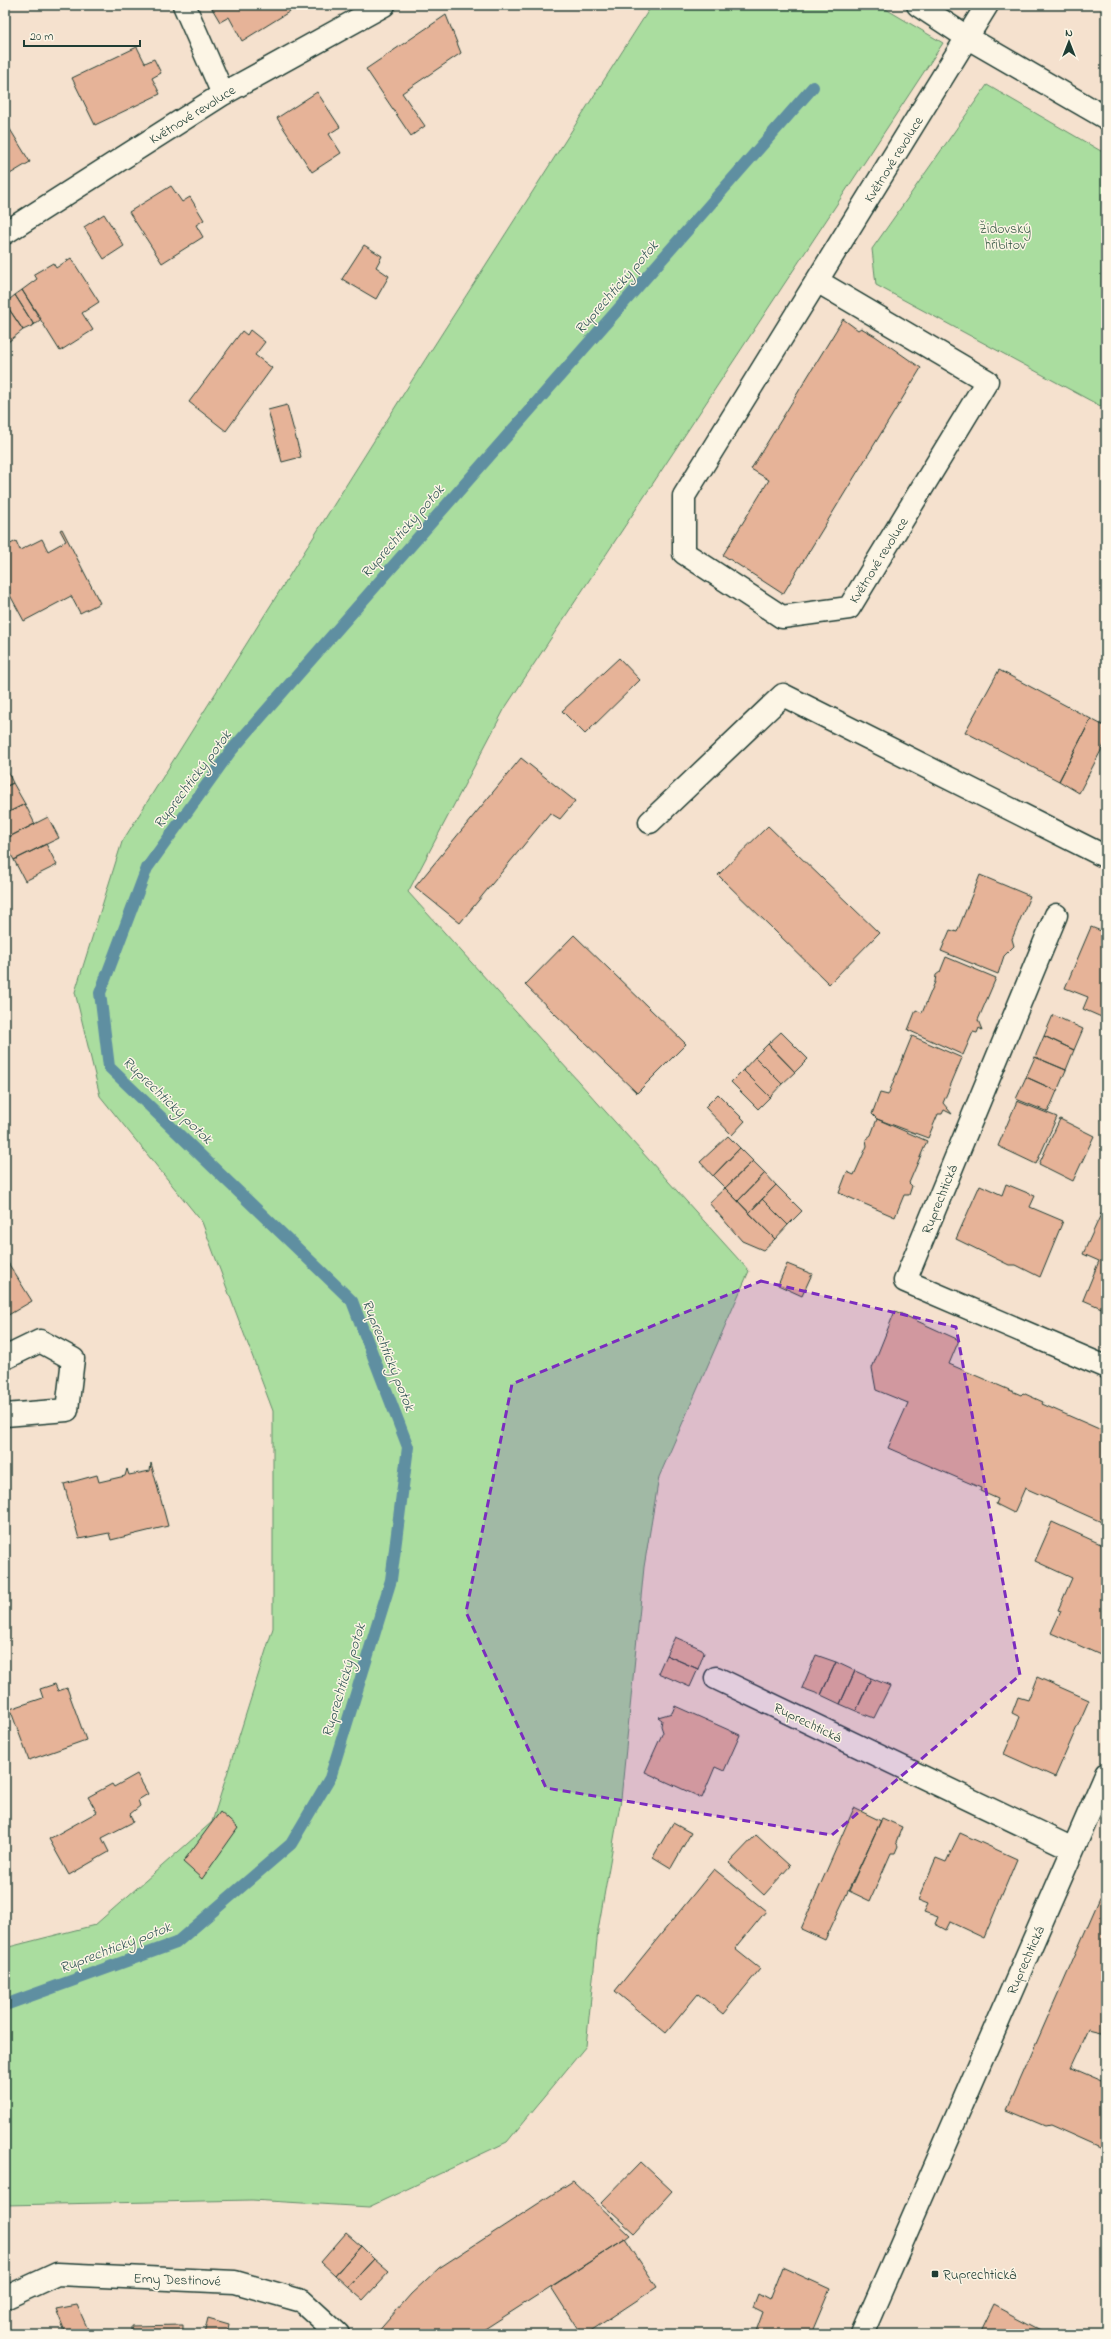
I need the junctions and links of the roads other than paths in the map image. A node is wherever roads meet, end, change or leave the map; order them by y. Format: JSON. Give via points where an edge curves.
{"nodes":[{"id":1,"x":184,"y":5,"type":"edge"},
{"id":2,"x":384,"y":5,"type":"edge"},
{"id":3,"x":918,"y":5,"type":"edge"},
{"id":4,"x":987,"y":5,"type":"edge"},
{"id":5,"x":968,"y":38,"type":"junction"},
{"id":6,"x":223,"y":94,"type":"junction"},
{"id":7,"x":1106,"y":118,"type":"edge"},
{"id":8,"x":5,"y":233,"type":"edge"},
{"id":9,"x":817,"y":281,"type":"junction"},
{"id":10,"x":650,"y":822,"type":"dead end"},
{"id":11,"x":1106,"y":857,"type":"edge"},
{"id":12,"x":1056,"y":915,"type":"dead end"},
{"id":13,"x":5,"y":1358,"type":"edge"},
{"id":14,"x":1106,"y":1367,"type":"edge"},
{"id":15,"x":5,"y":1415,"type":"edge"},
{"id":16,"x":716,"y":1678,"type":"dead end"},
{"id":17,"x":1106,"y":1774,"type":"edge"},
{"id":18,"x":1073,"y":1849,"type":"junction"},
{"id":19,"x":5,"y":2298,"type":"edge"},
{"id":20,"x":338,"y":2334,"type":"edge"},
{"id":21,"x":862,"y":2334,"type":"edge"}],
"edges":[{"from":1,"to":6,"type":"street"},
{"from":2,"to":6,"type":"street","name":"Květnové revoluce"},
{"from":3,"to":5,"type":"street"},
{"from":4,"to":5,"type":"street","name":"Květnové revoluce"},
{"from":5,"to":7,"type":"street"},
{"from":5,"to":9,"type":"street","name":"Květnové revoluce"},
{"from":6,"to":8,"type":"street","name":"Květnové revoluce"},
{"from":9,"to":9,"type":"street","name":"Květnové revoluce","via":[[684,496],[684,553],[782,617],[849,608],[987,381]]},
{"from":10,"to":11,"type":"street","via":[[783,696]]},
{"from":12,"to":14,"type":"street","name":"Ruprechtická","via":[[905,1280]]},
{"from":13,"to":15,"type":"street","via":[[40,1341],[73,1359],[67,1410]]},
{"from":16,"to":18,"type":"street","name":"Ruprechtická"},
{"from":17,"to":18,"type":"street","name":"Ruprechtická"},
{"from":18,"to":21,"type":"street","name":"Ruprechtická"},
{"from":19,"to":20,"type":"street","name":"Emy Destinové","via":[[57,2274],[235,2282],[302,2301]]}]}
